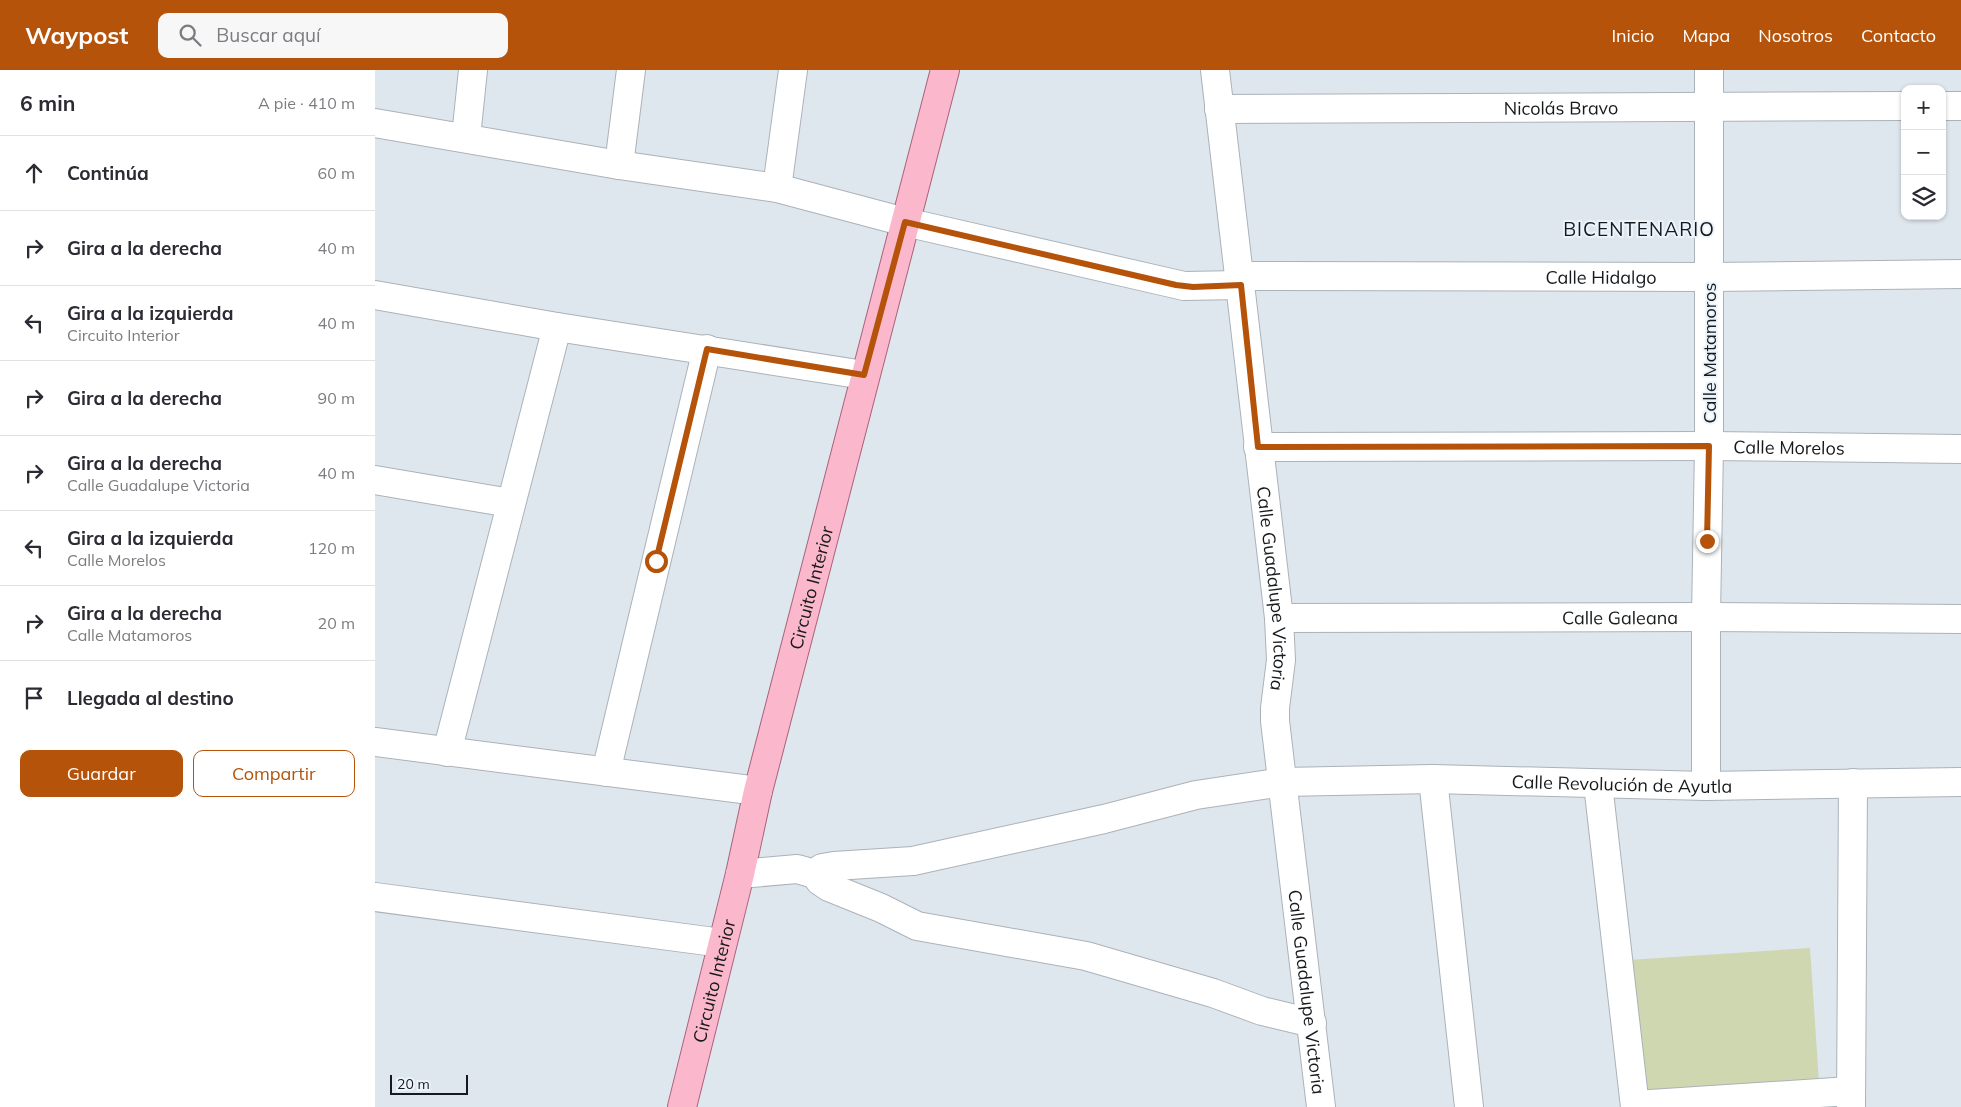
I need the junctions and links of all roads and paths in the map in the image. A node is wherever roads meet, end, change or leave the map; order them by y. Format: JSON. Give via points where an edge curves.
{"nodes":[{"id":1,"x":473,"y":70,"type":"edge"},
{"id":2,"x":631,"y":70,"type":"edge"},
{"id":3,"x":793,"y":70,"type":"edge"},
{"id":4,"x":945,"y":70,"type":"edge"},
{"id":5,"x":1215,"y":70,"type":"edge"},
{"id":6,"x":1709,"y":70,"type":"edge"},
{"id":7,"x":1901,"y":106,"type":"edge"},
{"id":8,"x":1946,"y":106,"type":"edge"},
{"id":9,"x":1961,"y":106,"type":"edge"},
{"id":10,"x":1708,"y":107,"type":"junction"},
{"id":11,"x":1219,"y":109,"type":"junction"},
{"id":12,"x":375,"y":123,"type":"edge"},
{"id":13,"x":466,"y":137,"type":"junction"},
{"id":14,"x":619,"y":165,"type":"junction"},
{"id":15,"x":777,"y":188,"type":"junction"},
{"id":16,"x":905,"y":222,"type":"junction"},
{"id":17,"x":1961,"y":274,"type":"edge"},
{"id":18,"x":1709,"y":277,"type":"junction"},
{"id":19,"x":1241,"y":280,"type":"junction"},
{"id":20,"x":375,"y":295,"type":"edge"},
{"id":21,"x":557,"y":327,"type":"junction"},
{"id":22,"x":707,"y":349,"type":"junction"},
{"id":23,"x":864,"y":375,"type":"junction"},
{"id":24,"x":1709,"y":446,"type":"junction"},
{"id":25,"x":1258,"y":447,"type":"junction"},
{"id":26,"x":1961,"y":449,"type":"edge"},
{"id":27,"x":375,"y":480,"type":"edge"},
{"id":28,"x":511,"y":503,"type":"junction"},
{"id":29,"x":1706,"y":617,"type":"junction"},
{"id":30,"x":1279,"y":618,"type":"junction"},
{"id":31,"x":1961,"y":619,"type":"edge"},
{"id":32,"x":375,"y":742,"type":"edge"},
{"id":33,"x":447,"y":752,"type":"junction"},
{"id":34,"x":606,"y":772,"type":"junction"},
{"id":35,"x":1433,"y":779,"type":"junction"},
{"id":36,"x":1283,"y":782,"type":"junction"},
{"id":37,"x":1961,"y":782,"type":"edge"},
{"id":38,"x":1853,"y":783,"type":"junction"},
{"id":39,"x":1598,"y":784,"type":"junction"},
{"id":40,"x":1706,"y":786,"type":"junction"},
{"id":41,"x":758,"y":791,"type":"junction"},
{"id":42,"x":740,"y":874,"type":"junction"},
{"id":43,"x":815,"y":874,"type":"junction"},
{"id":44,"x":375,"y":897,"type":"edge"},
{"id":45,"x":722,"y":943,"type":"junction"},
{"id":46,"x":1312,"y":1023,"type":"junction"},
{"id":47,"x":1851,"y":1099,"type":"edge"},
{"id":48,"x":1635,"y":1106,"type":"edge"},
{"id":49,"x":682,"y":1107,"type":"edge"},
{"id":50,"x":1321,"y":1107,"type":"edge"},
{"id":51,"x":1469,"y":1107,"type":"edge"}],
"edges":[{"from":1,"to":13,"type":"street"},
{"from":2,"to":14,"type":"street"},
{"from":3,"to":15,"type":"street"},
{"from":4,"to":16,"type":"main road","name":"Circuito Interior"},
{"from":5,"to":11,"type":"street","name":"Calle Guadalupe Victoria"},
{"from":6,"to":10,"type":"street","name":"Calle Matamoros"},
{"from":7,"to":10,"type":"street","name":"Nicolás Bravo"},
{"from":8,"to":9,"type":"street"},
{"from":10,"to":11,"type":"street","name":"Nicolás Bravo"},
{"from":10,"to":18,"type":"street","name":"Calle Matamoros"},
{"from":11,"to":19,"type":"street","name":"Calle Guadalupe Victoria"},
{"from":12,"to":13,"type":"street","name":"Calle Hidalgo"},
{"from":13,"to":14,"type":"street","name":"Calle Hidalgo"},
{"from":14,"to":15,"type":"street","name":"Calle Hidalgo"},
{"from":15,"to":16,"type":"street","name":"Calle Hidalgo"},
{"from":16,"to":19,"type":"street","name":"Calle Hidalgo","via":[[1176,285],[1193,287]]},
{"from":16,"to":23,"type":"main road","name":"Circuito Interior"},
{"from":17,"to":18,"type":"street","name":"Calle Hidalgo"},
{"from":18,"to":19,"type":"street","name":"Calle Hidalgo"},
{"from":18,"to":24,"type":"street","name":"Calle Matamoros"},
{"from":19,"to":25,"type":"street","name":"Calle Guadalupe Victoria"},
{"from":20,"to":21,"type":"street"},
{"from":21,"to":22,"type":"street"},
{"from":21,"to":28,"type":"street"},
{"from":22,"to":23,"type":"street"},
{"from":22,"to":34,"type":"street"},
{"from":23,"to":41,"type":"main road","name":"Circuito Interior"},
{"from":24,"to":25,"type":"street","name":"Calle Morelos"},
{"from":24,"to":26,"type":"street","name":"Calle Morelos"},
{"from":24,"to":29,"type":"street","name":"Calle Matamoros"},
{"from":25,"to":30,"type":"street","name":"Calle Guadalupe Victoria"},
{"from":27,"to":28,"type":"street"},
{"from":28,"to":33,"type":"street"},
{"from":29,"to":30,"type":"street","name":"Calle Galeana"},
{"from":29,"to":31,"type":"street","name":"Calle Galeana"},
{"from":29,"to":40,"type":"street","name":"Calle Matamoros"},
{"from":30,"to":36,"type":"street","name":"Calle Guadalupe Victoria","via":[[1281,660],[1275,708]]},
{"from":32,"to":33,"type":"street"},
{"from":33,"to":34,"type":"street"},
{"from":34,"to":41,"type":"street"},
{"from":35,"to":36,"type":"street","name":"Calle Revolución de Ayutla"},
{"from":35,"to":39,"type":"street","name":"Calle Revolución de Ayutla"},
{"from":35,"to":51,"type":"street"},
{"from":36,"to":43,"type":"street","name":"Calle Revolución de Ayutla","via":[[1196,795],[913,861],[834,866],[822,868]]},
{"from":36,"to":46,"type":"street","name":"Calle Guadalupe Victoria"},
{"from":37,"to":38,"type":"street","name":"Calle Revolución de Ayutla"},
{"from":38,"to":40,"type":"street","name":"Calle Revolución de Ayutla"},
{"from":38,"to":47,"type":"street"},
{"from":39,"to":40,"type":"street","name":"Calle Revolución de Ayutla"},
{"from":39,"to":48,"type":"street"},
{"from":41,"to":42,"type":"main road","name":"Circuito Interior"},
{"from":42,"to":43,"type":"street","via":[[797,869]]},
{"from":42,"to":45,"type":"main road","name":"Circuito Interior"},
{"from":43,"to":46,"type":"street","via":[[829,887],[917,926],[1086,956],[1213,992],[1262,1011]]},
{"from":44,"to":45,"type":"street"},
{"from":45,"to":49,"type":"main road","name":"Circuito Interior"},
{"from":46,"to":50,"type":"street","name":"Calle Guadalupe Victoria"},
{"from":47,"to":48,"type":"street"}]}
